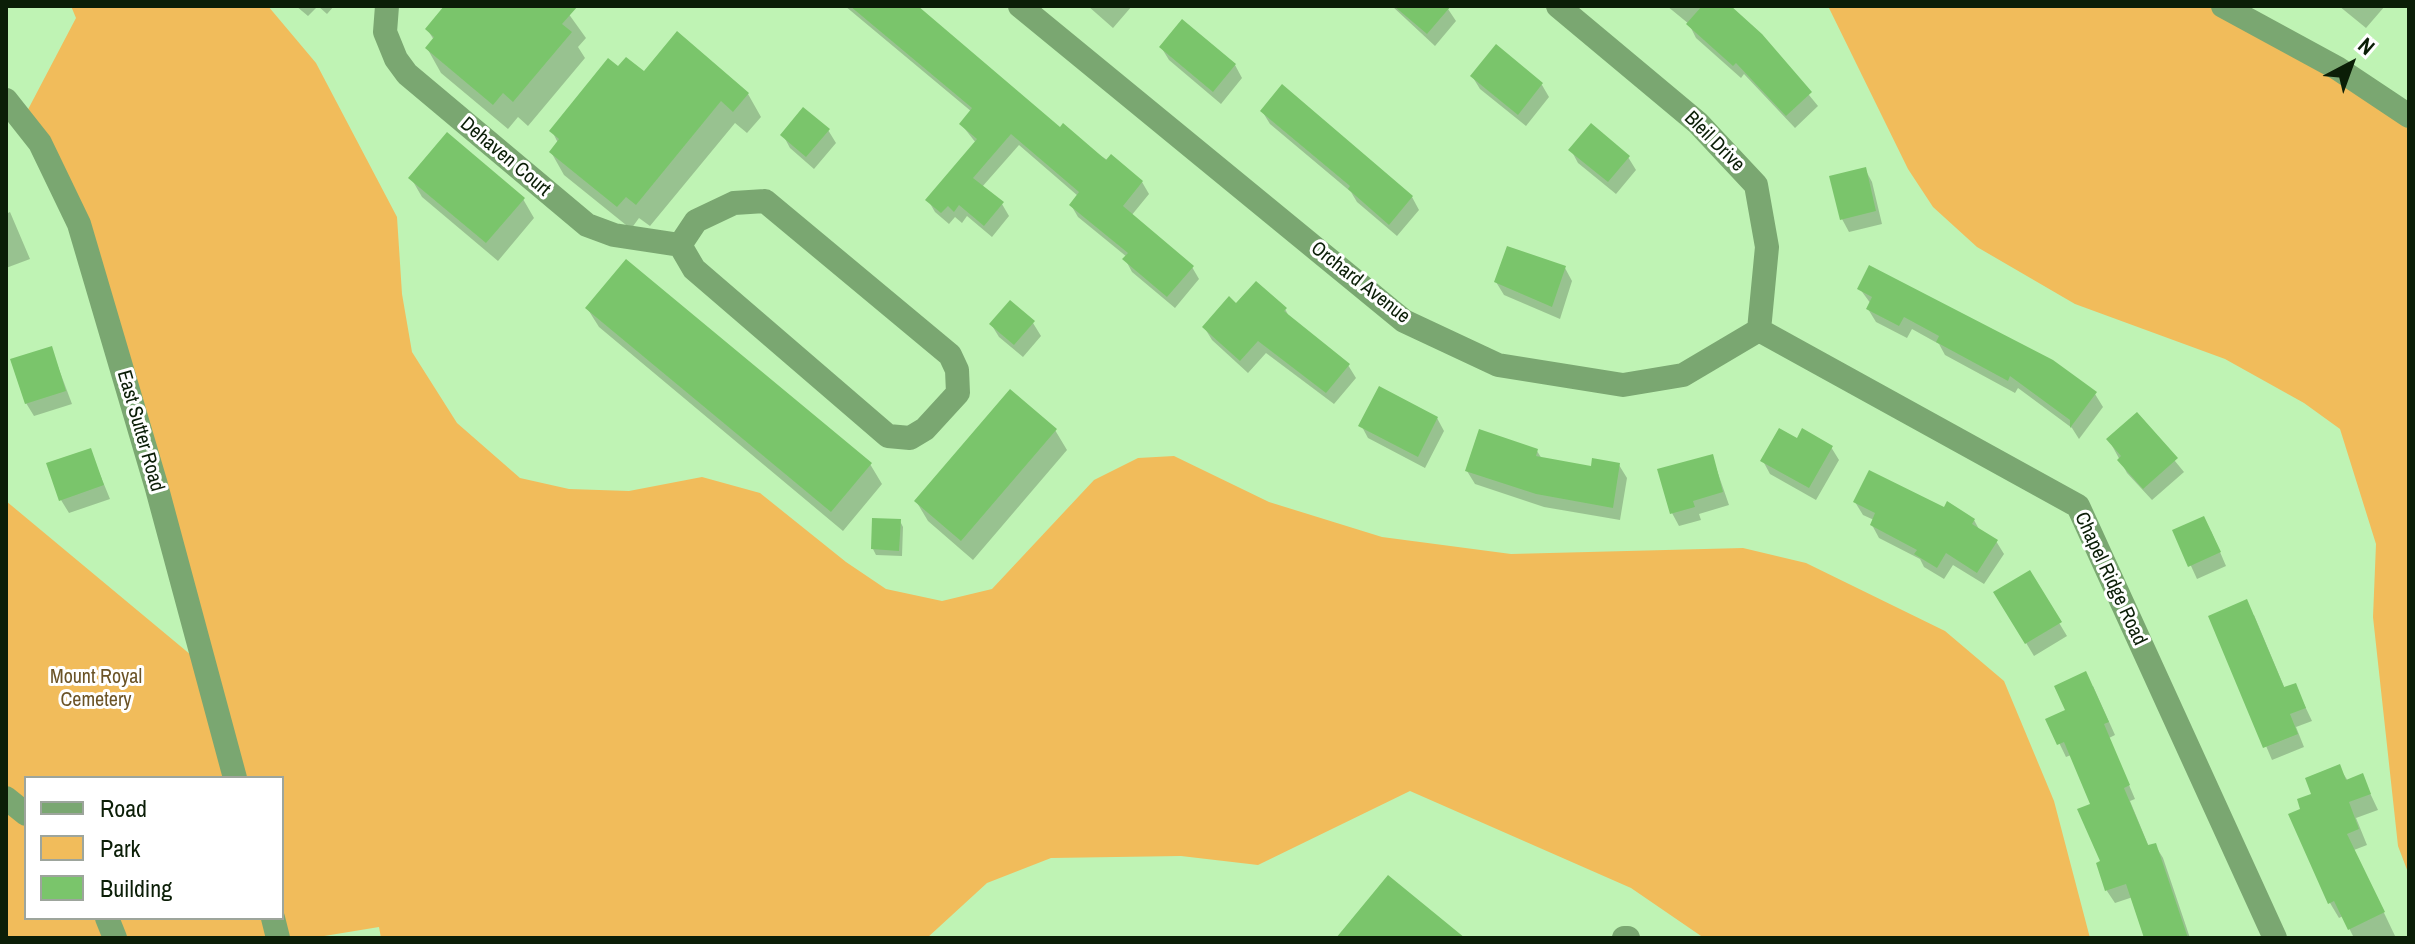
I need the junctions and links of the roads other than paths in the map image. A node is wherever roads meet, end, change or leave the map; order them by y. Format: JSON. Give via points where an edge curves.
{"nodes":[{"id":1,"x":387,"y":6,"type":"edge"},
{"id":2,"x":1020,"y":6,"type":"edge"},
{"id":3,"x":1558,"y":6,"type":"edge"},
{"id":4,"x":2223,"y":6,"type":"edge"},
{"id":5,"x":6,"y":100,"type":"edge"},
{"id":6,"x":2409,"y":116,"type":"edge"},
{"id":7,"x":680,"y":245,"type":"junction"},
{"id":8,"x":1759,"y":330,"type":"junction"},
{"id":9,"x":234,"y":776,"type":"edge"},
{"id":10,"x":6,"y":798,"type":"edge"},
{"id":11,"x":24,"y":812,"type":"edge"},
{"id":12,"x":2275,"y":938,"type":"edge"}],
"edges":[{"from":1,"to":7,"type":"street","name":"Dehaven Court","via":[[385,32],[407,74],[587,225],[614,235]]},
{"from":2,"to":8,"type":"street","name":"Orchard Avenue","via":[[1404,321],[1498,365],[1623,385],[1683,375]]},
{"from":3,"to":8,"type":"street","name":"Bleil Drive","via":[[1698,123],[1756,185],[1767,247]]},
{"from":4,"to":6,"type":"street","via":[[2337,68]]},
{"from":5,"to":9,"type":"street","name":"East Sutter Road","via":[[40,143],[79,224]]},
{"from":7,"to":7,"type":"street","via":[[694,269],[888,436],[910,438],[925,429],[958,393],[950,355],[765,201],[734,203],[696,221]]},
{"from":8,"to":12,"type":"street","name":"Chapel Ridge Road","via":[[2078,506]]},
{"from":10,"to":11,"type":"street"}]}
